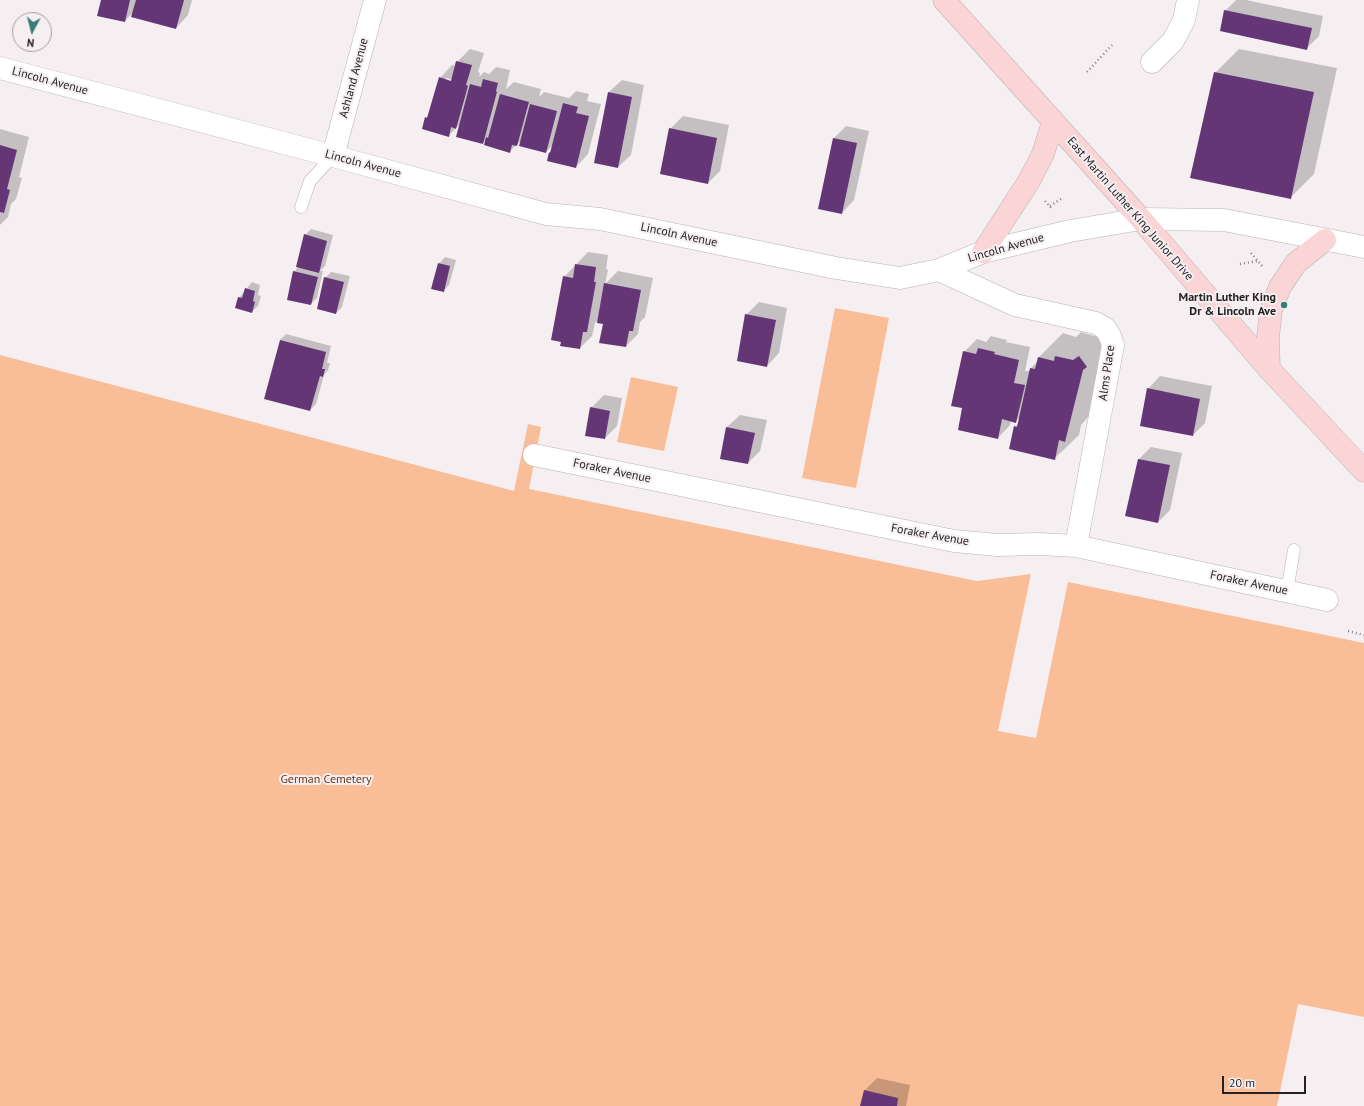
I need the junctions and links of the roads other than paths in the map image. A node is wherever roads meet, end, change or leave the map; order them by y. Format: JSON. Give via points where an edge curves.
{"nodes":[{"id":1,"x":375,"y":0,"type":"edge"},
{"id":2,"x":944,"y":0,"type":"edge"},
{"id":3,"x":1188,"y":0,"type":"edge"},
{"id":4,"x":1152,"y":62,"type":"dead end"},
{"id":5,"x":0,"y":68,"type":"edge"},
{"id":6,"x":1053,"y":122,"type":"junction"},
{"id":7,"x":333,"y":156,"type":"junction"},
{"id":8,"x":301,"y":207,"type":"dead end"},
{"id":9,"x":1141,"y":219,"type":"junction"},
{"id":10,"x":1325,"y":240,"type":"junction"},
{"id":11,"x":1364,"y":247,"type":"edge"},
{"id":12,"x":983,"y":252,"type":"junction"},
{"id":13,"x":939,"y":270,"type":"junction"},
{"id":14,"x":1269,"y":369,"type":"junction"},
{"id":15,"x":534,"y":455,"type":"dead end"},
{"id":16,"x":1364,"y":471,"type":"edge"},
{"id":17,"x":1076,"y":546,"type":"junction"},
{"id":18,"x":1294,"y":550,"type":"dead end"},
{"id":19,"x":1287,"y":591,"type":"junction"},
{"id":20,"x":1327,"y":600,"type":"dead end"}],
"edges":[{"from":1,"to":7,"type":"street","name":"Ashland Avenue"},
{"from":2,"to":6,"type":"main road","name":"East Martin Luther King Junior Drive"},
{"from":3,"to":4,"type":"street","via":[[1184,20],[1173,41]]},
{"from":5,"to":7,"type":"street","name":"Lincoln Avenue"},
{"from":6,"to":9,"type":"main road","name":"East Martin Luther King Junior Drive"},
{"from":6,"to":12,"type":"main road","via":[[1043,154],[1029,181]]},
{"from":7,"to":8,"type":"lane","via":[[310,181]]},
{"from":7,"to":13,"type":"street","name":"Lincoln Avenue","via":[[546,214],[600,219],[836,268],[900,278]]},
{"from":9,"to":10,"type":"street","name":"Lincoln Avenue","via":[[1224,220]]},
{"from":9,"to":12,"type":"street","name":"Lincoln Avenue","via":[[1070,231]]},
{"from":9,"to":14,"type":"main road","name":"East Martin Luther King Junior Drive"},
{"from":10,"to":11,"type":"street","name":"Lincoln Avenue"},
{"from":10,"to":14,"type":"main road","via":[[1296,262],[1280,287],[1271,310],[1268,337]]},
{"from":12,"to":13,"type":"street","name":"Lincoln Avenue"},
{"from":13,"to":17,"type":"street","name":"Alms Place","via":[[1015,305],[1096,323],[1105,328],[1110,336],[1113,345]]},
{"from":14,"to":16,"type":"main road","name":"East Martin Luther King Junior Drive"},
{"from":15,"to":17,"type":"street","name":"Foraker Avenue","via":[[954,541],[997,545]]},
{"from":17,"to":19,"type":"street","name":"Foraker Avenue"},
{"from":18,"to":19,"type":"lane"},
{"from":19,"to":20,"type":"street","name":"Foraker Avenue"}]}
